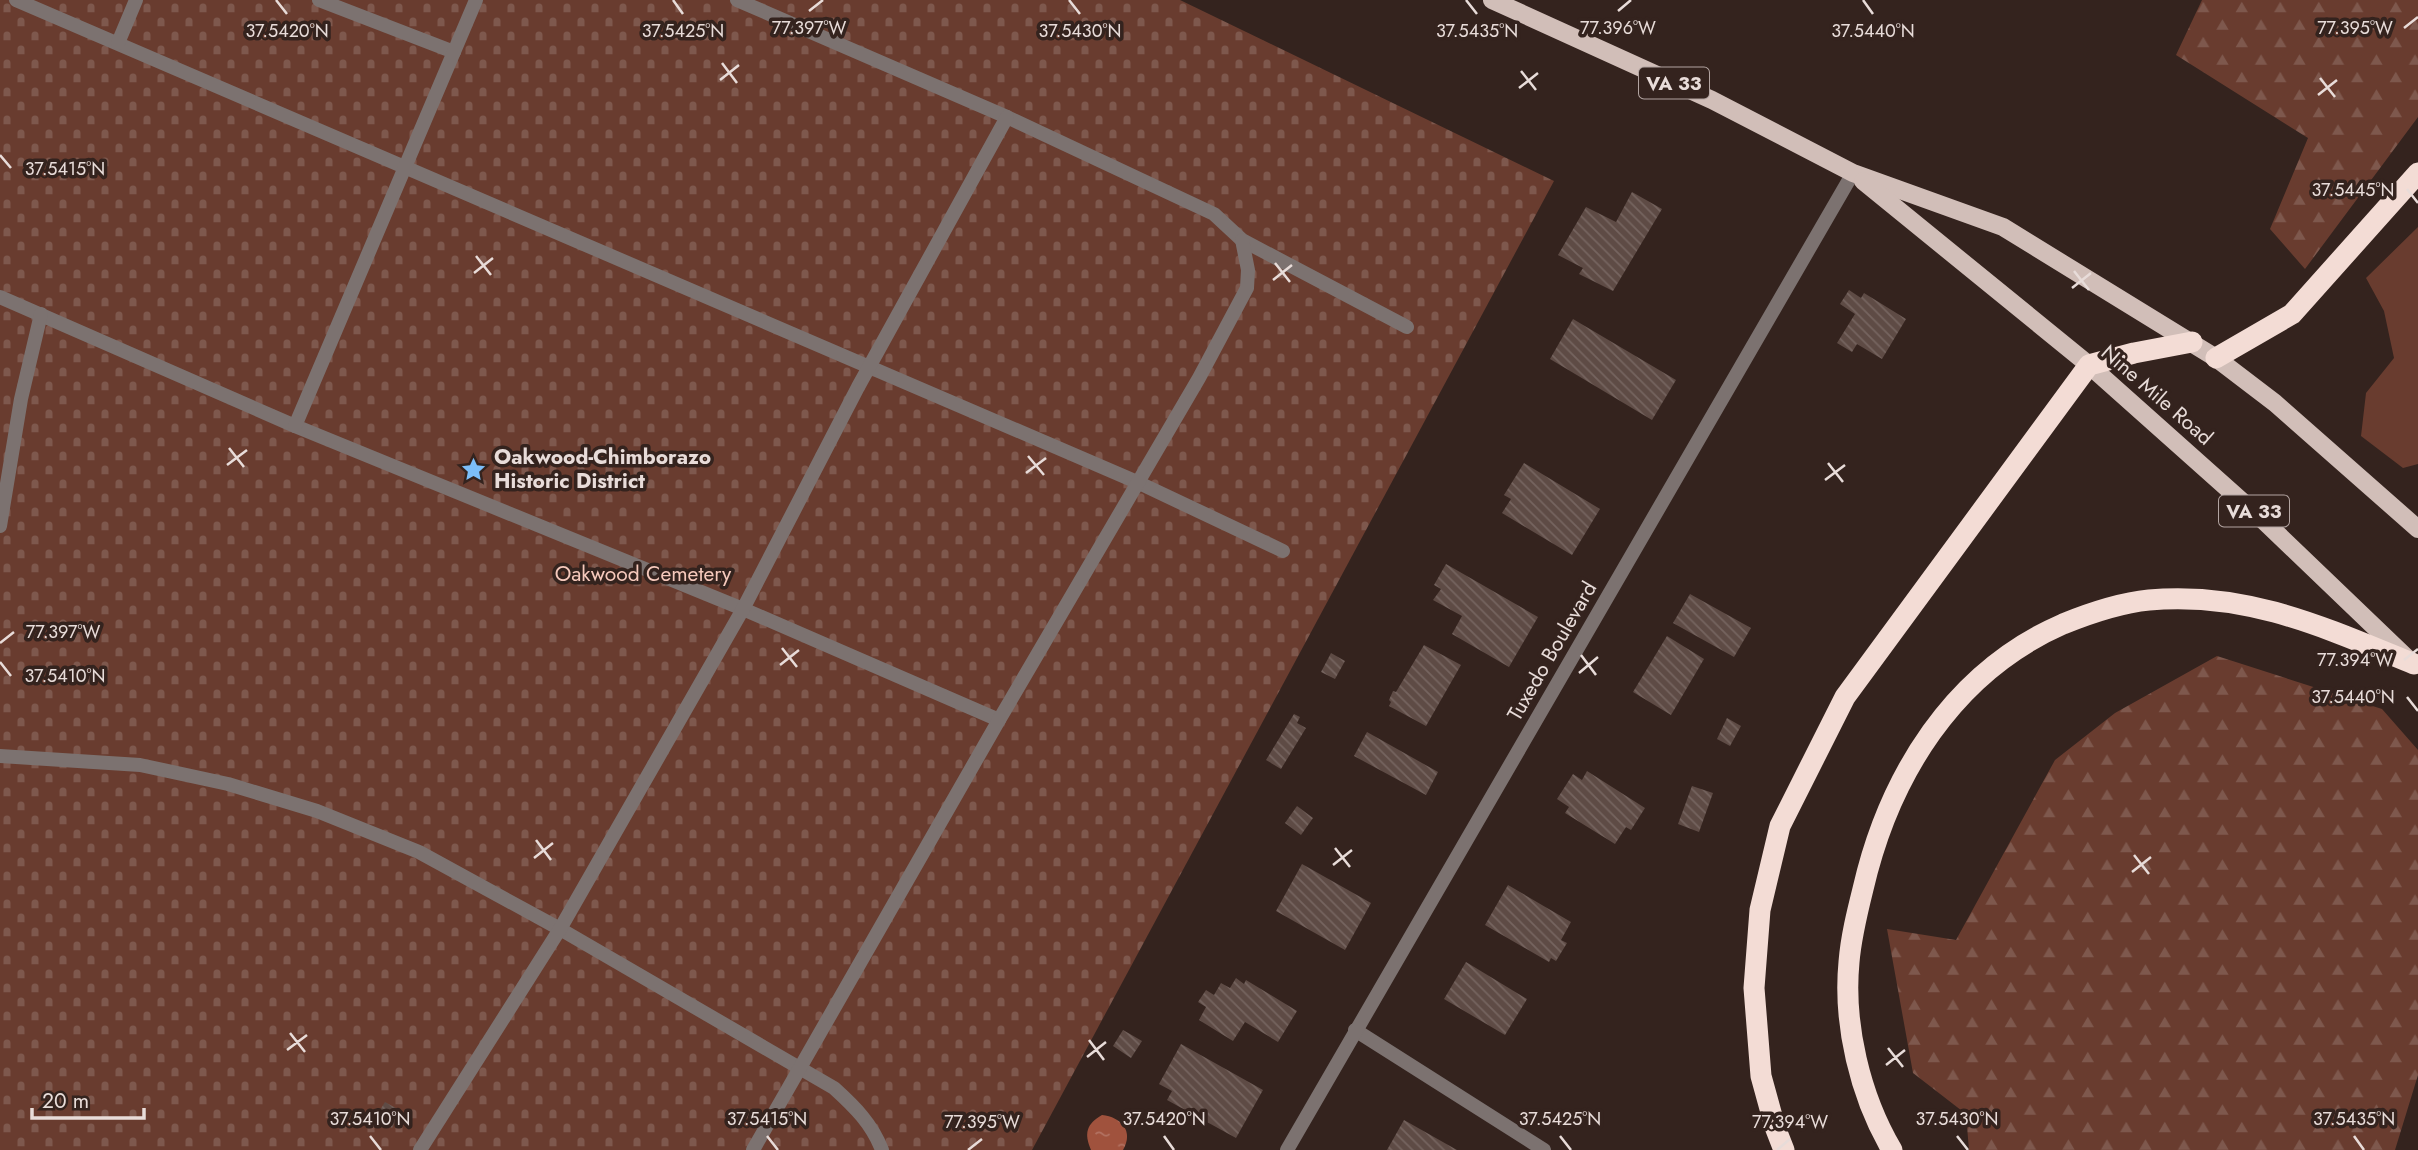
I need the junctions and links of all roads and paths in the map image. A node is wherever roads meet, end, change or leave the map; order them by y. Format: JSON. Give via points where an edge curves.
{"nodes":[{"id":1,"x":16,"y":0,"type":"edge"},
{"id":2,"x":136,"y":0,"type":"edge"},
{"id":3,"x":319,"y":0,"type":"edge"},
{"id":4,"x":476,"y":0,"type":"edge"},
{"id":5,"x":737,"y":0,"type":"edge"},
{"id":6,"x":1492,"y":0,"type":"edge"},
{"id":7,"x":118,"y":43,"type":"junction"},
{"id":8,"x":454,"y":52,"type":"junction"},
{"id":9,"x":1007,"y":117,"type":"junction"},
{"id":10,"x":405,"y":166,"type":"junction"},
{"id":11,"x":1853,"y":173,"type":"junction"},
{"id":12,"x":2418,"y":173,"type":"edge"},
{"id":13,"x":1242,"y":240,"type":"junction"},
{"id":14,"x":0,"y":297,"type":"edge"},
{"id":15,"x":41,"y":314,"type":"junction"},
{"id":16,"x":1407,"y":327,"type":"dead end"},
{"id":17,"x":2192,"y":342,"type":"junction"},
{"id":18,"x":2216,"y":358,"type":"junction"},
{"id":19,"x":2089,"y":365,"type":"junction"},
{"id":20,"x":870,"y":368,"type":"junction"},
{"id":21,"x":295,"y":426,"type":"junction"},
{"id":22,"x":1137,"y":482,"type":"junction"},
{"id":23,"x":0,"y":526,"type":"edge"},
{"id":24,"x":2418,"y":529,"type":"edge"},
{"id":25,"x":1283,"y":551,"type":"dead end"},
{"id":26,"x":743,"y":609,"type":"junction"},
{"id":27,"x":2416,"y":666,"type":"edge"},
{"id":28,"x":999,"y":720,"type":"junction"},
{"id":29,"x":0,"y":756,"type":"edge"},
{"id":30,"x":560,"y":929,"type":"junction"},
{"id":31,"x":1355,"y":1030,"type":"junction"},
{"id":32,"x":801,"y":1069,"type":"junction"},
{"id":33,"x":421,"y":1150,"type":"edge"},
{"id":34,"x":753,"y":1150,"type":"edge"},
{"id":35,"x":882,"y":1150,"type":"edge"},
{"id":36,"x":1287,"y":1150,"type":"edge"},
{"id":37,"x":1544,"y":1150,"type":"edge"},
{"id":38,"x":1784,"y":1150,"type":"edge"},
{"id":39,"x":1892,"y":1150,"type":"edge"}],
"edges":[{"from":1,"to":7,"type":"street"},
{"from":2,"to":7,"type":"street"},
{"from":3,"to":8,"type":"street"},
{"from":4,"to":8,"type":"street"},
{"from":5,"to":9,"type":"street"},
{"from":6,"to":11,"type":"main road","name":"Nine Mile Road","number":"VA 33","via":[[1712,100]]},
{"from":7,"to":10,"type":"street"},
{"from":8,"to":10,"type":"street"},
{"from":9,"to":13,"type":"street","via":[[1214,214]]},
{"from":9,"to":20,"type":"street"},
{"from":10,"to":20,"type":"street"},
{"from":10,"to":21,"type":"street"},
{"from":11,"to":17,"type":"main road","name":"Nine Mile Road","number":"VA 33","via":[[2003,227]]},
{"from":11,"to":19,"type":"main road","name":"Nine Mile Road","number":"VA 33"},
{"from":11,"to":31,"type":"street","name":"Tuxedo Boulevard"},
{"from":12,"to":18,"type":"highway","via":[[2292,314]]},
{"from":13,"to":16,"type":"street"},
{"from":13,"to":22,"type":"street","via":[[1247,288]]},
{"from":14,"to":15,"type":"street"},
{"from":15,"to":21,"type":"street"},
{"from":15,"to":23,"type":"street"},
{"from":17,"to":18,"type":"main road","name":"Nine Mile Road","number":"VA 33"},
{"from":17,"to":19,"type":"highway"},
{"from":18,"to":24,"type":"main road","name":"Nine Mile Road","number":"VA 33","via":[[2275,403]]},
{"from":19,"to":27,"type":"main road","name":"Nine Mile Road","number":"VA 33","via":[[2264,521]]},
{"from":19,"to":38,"type":"highway","via":[[1845,697],[1780,827],[1760,910],[1754,988],[1761,1076]]},
{"from":20,"to":22,"type":"street"},
{"from":20,"to":26,"type":"street"},
{"from":21,"to":26,"type":"street"},
{"from":22,"to":25,"type":"street"},
{"from":22,"to":28,"type":"street"},
{"from":26,"to":28,"type":"street"},
{"from":26,"to":30,"type":"street"},
{"from":27,"to":39,"type":"highway","via":[[2313,623],[2254,605],[2216,599],[2149,600],[2101,610],[2046,632],[1980,676],[1934,726],[1905,775],[1870,857],[1852,933],[1847,997],[1856,1060],[1871,1108]]},
{"from":28,"to":32,"type":"street"},
{"from":29,"to":30,"type":"street","via":[[140,765],[317,811],[419,852]]},
{"from":30,"to":32,"type":"street"},
{"from":30,"to":33,"type":"street"},
{"from":31,"to":36,"type":"street","name":"Tuxedo Boulevard"},
{"from":31,"to":37,"type":"street"},
{"from":32,"to":34,"type":"street"},
{"from":32,"to":35,"type":"street","via":[[834,1088],[859,1110]]}]}
